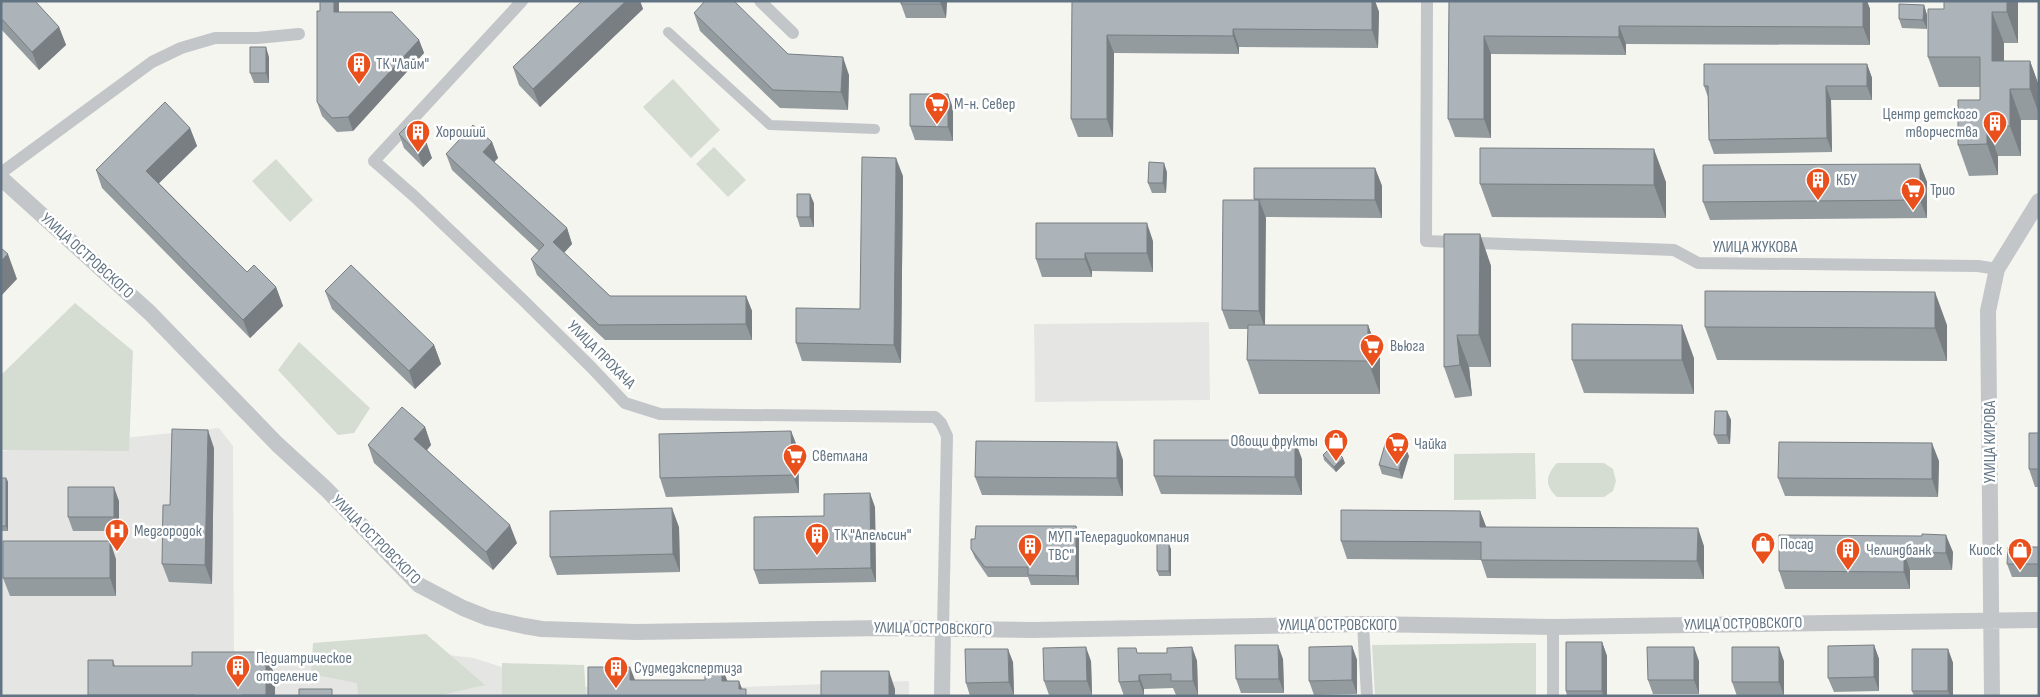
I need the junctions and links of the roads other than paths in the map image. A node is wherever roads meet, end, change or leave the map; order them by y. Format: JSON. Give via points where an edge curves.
{"nodes":[{"id":1,"x":522,"y":1,"type":"edge"},
{"id":2,"x":760,"y":1,"type":"edge"},
{"id":3,"x":1428,"y":1,"type":"edge"},
{"id":4,"x":668,"y":32,"type":"dead end"},
{"id":5,"x":793,"y":33,"type":"dead end"},
{"id":6,"x":298,"y":34,"type":"dead end"},
{"id":7,"x":876,"y":129,"type":"dead end"},
{"id":8,"x":1,"y":173,"type":"edge"},
{"id":9,"x":1,"y":178,"type":"edge"},
{"id":10,"x":2039,"y":201,"type":"edge"},
{"id":11,"x":1997,"y":269,"type":"junction"},
{"id":12,"x":2039,"y":620,"type":"edge"},
{"id":13,"x":1991,"y":621,"type":"junction"},
{"id":14,"x":1363,"y":624,"type":"junction"},
{"id":15,"x":1553,"y":627,"type":"junction"},
{"id":16,"x":943,"y":629,"type":"junction"},
{"id":17,"x":942,"y":696,"type":"edge"},
{"id":18,"x":1367,"y":696,"type":"edge"},
{"id":19,"x":1553,"y":696,"type":"edge"},
{"id":20,"x":1992,"y":696,"type":"edge"}],
"edges":[{"from":1,"to":16,"type":"street","name":"УЛИЦА ПРОХАЧА","via":[[374,161],[508,286],[626,404],[660,414],[935,417],[947,436]]},
{"from":2,"to":5,"type":"street"},
{"from":3,"to":11,"type":"street","name":"УЛИЦА ЖУКОВА","via":[[1426,241],[1674,250],[1698,263],[1978,266]]},
{"from":4,"to":7,"type":"street","via":[[770,126]]},
{"from":6,"to":8,"type":"street","via":[[215,38],[181,48],[152,62]]},
{"from":9,"to":16,"type":"street","name":"УЛИЦА ОСТРОВСКОГО","via":[[150,313],[419,585],[463,608],[488,618],[542,629],[636,632]]},
{"from":10,"to":11,"type":"street","name":"УЛИЦА КИРОВА"},
{"from":11,"to":13,"type":"street","name":"УЛИЦА КИРОВА","via":[[1988,311]]},
{"from":12,"to":13,"type":"street","name":"УЛИЦА ОСТРОВСКОГО"},
{"from":13,"to":15,"type":"street","name":"УЛИЦА ОСТРОВСКОГО"},
{"from":13,"to":20,"type":"street","name":"УЛИЦА КИРОВА"},
{"from":14,"to":15,"type":"street","name":"УЛИЦА ОСТРОВСКОГО"},
{"from":14,"to":16,"type":"street","name":"УЛИЦА ОСТРОВСКОГО"},
{"from":14,"to":18,"type":"street"},
{"from":15,"to":19,"type":"street"},
{"from":16,"to":17,"type":"street"}]}
